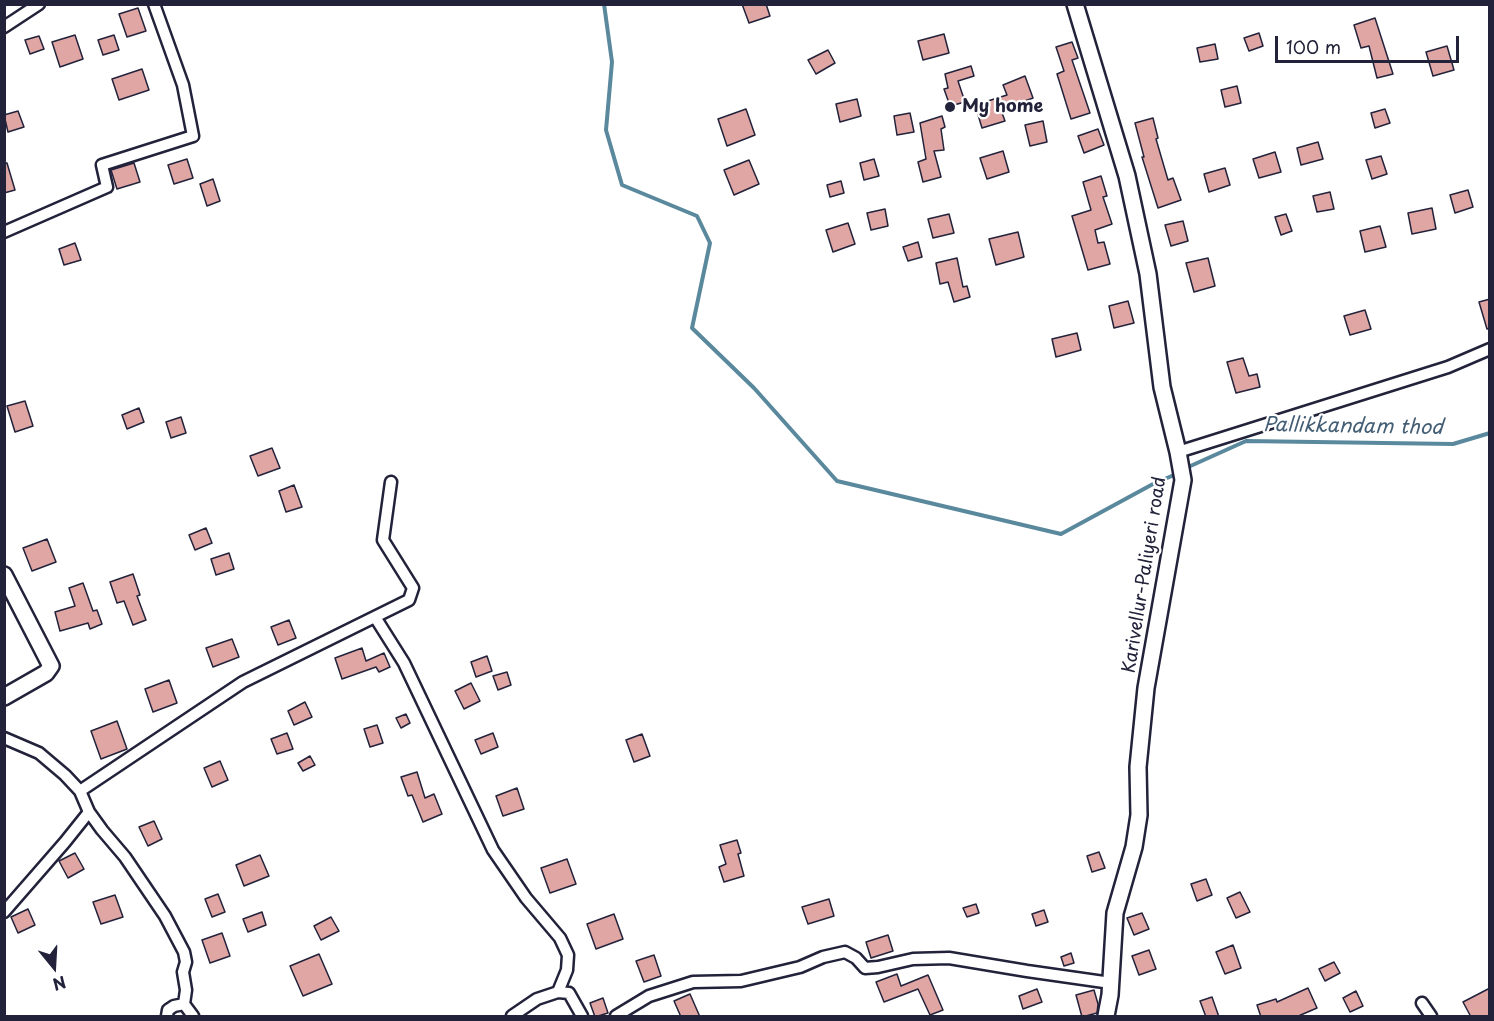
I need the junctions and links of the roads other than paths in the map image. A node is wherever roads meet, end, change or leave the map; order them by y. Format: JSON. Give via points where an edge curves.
{"nodes":[{"id":1,"x":39,"y":4,"type":"edge"},
{"id":2,"x":154,"y":4,"type":"edge"},
{"id":3,"x":1075,"y":4,"type":"edge"},
{"id":4,"x":4,"y":27,"type":"edge"},
{"id":5,"x":4,"y":232,"type":"edge"},
{"id":6,"x":1490,"y":349,"type":"edge"},
{"id":7,"x":1178,"y":452,"type":"junction"},
{"id":8,"x":391,"y":482,"type":"dead end"},
{"id":9,"x":4,"y":575,"type":"edge"},
{"id":10,"x":375,"y":617,"type":"junction"},
{"id":11,"x":4,"y":697,"type":"edge"},
{"id":12,"x":4,"y":738,"type":"edge"},
{"id":13,"x":80,"y":791,"type":"junction"},
{"id":14,"x":89,"y":812,"type":"junction"},
{"id":15,"x":4,"y":912,"type":"edge"},
{"id":16,"x":1111,"y":982,"type":"junction"},
{"id":17,"x":558,"y":992,"type":"junction"},
{"id":18,"x":1422,"y":1003,"type":"dead end"},
{"id":19,"x":184,"y":1004,"type":"junction"},
{"id":20,"x":167,"y":1017,"type":"edge"},
{"id":21,"x":193,"y":1017,"type":"edge"},
{"id":22,"x":512,"y":1017,"type":"edge"},
{"id":23,"x":582,"y":1017,"type":"edge"},
{"id":24,"x":616,"y":1017,"type":"edge"},
{"id":25,"x":1106,"y":1017,"type":"edge"},
{"id":26,"x":1431,"y":1017,"type":"edge"}],
"edges":[{"from":1,"to":4,"type":"street"},
{"from":2,"to":5,"type":"street","via":[[183,85],[193,136],[102,165],[107,187]]},
{"from":3,"to":7,"type":"street","name":"Karivellur-Paliyeri road","via":[[1127,176],[1148,274],[1162,387]]},
{"from":6,"to":7,"type":"street"},
{"from":7,"to":16,"type":"street","name":"Karivellur-Paliyeri road","via":[[1183,480],[1146,688],[1138,767],[1139,815],[1115,913]]},
{"from":8,"to":10,"type":"street","via":[[383,540],[413,588],[409,600]]},
{"from":9,"to":11,"type":"street","via":[[51,666]]},
{"from":10,"to":13,"type":"street","via":[[243,682]]},
{"from":10,"to":17,"type":"street","via":[[404,663],[493,850],[560,938],[568,955]]},
{"from":12,"to":13,"type":"street","via":[[39,753]]},
{"from":13,"to":14,"type":"street"},
{"from":14,"to":15,"type":"street"},
{"from":14,"to":19,"type":"street","via":[[132,866],[184,952]]},
{"from":16,"to":24,"type":"street","via":[[949,958],[913,959],[865,968],[844,952],[741,981],[693,982],[649,996]]},
{"from":16,"to":25,"type":"street","name":"Karivellur-Paliyeri road"},
{"from":17,"to":22,"type":"street","via":[[537,999]]},
{"from":17,"to":23,"type":"street","via":[[569,993]]},
{"from":18,"to":26,"type":"street"},
{"from":19,"to":20,"type":"street","via":[[168,1010]]},
{"from":19,"to":21,"type":"street"}]}
